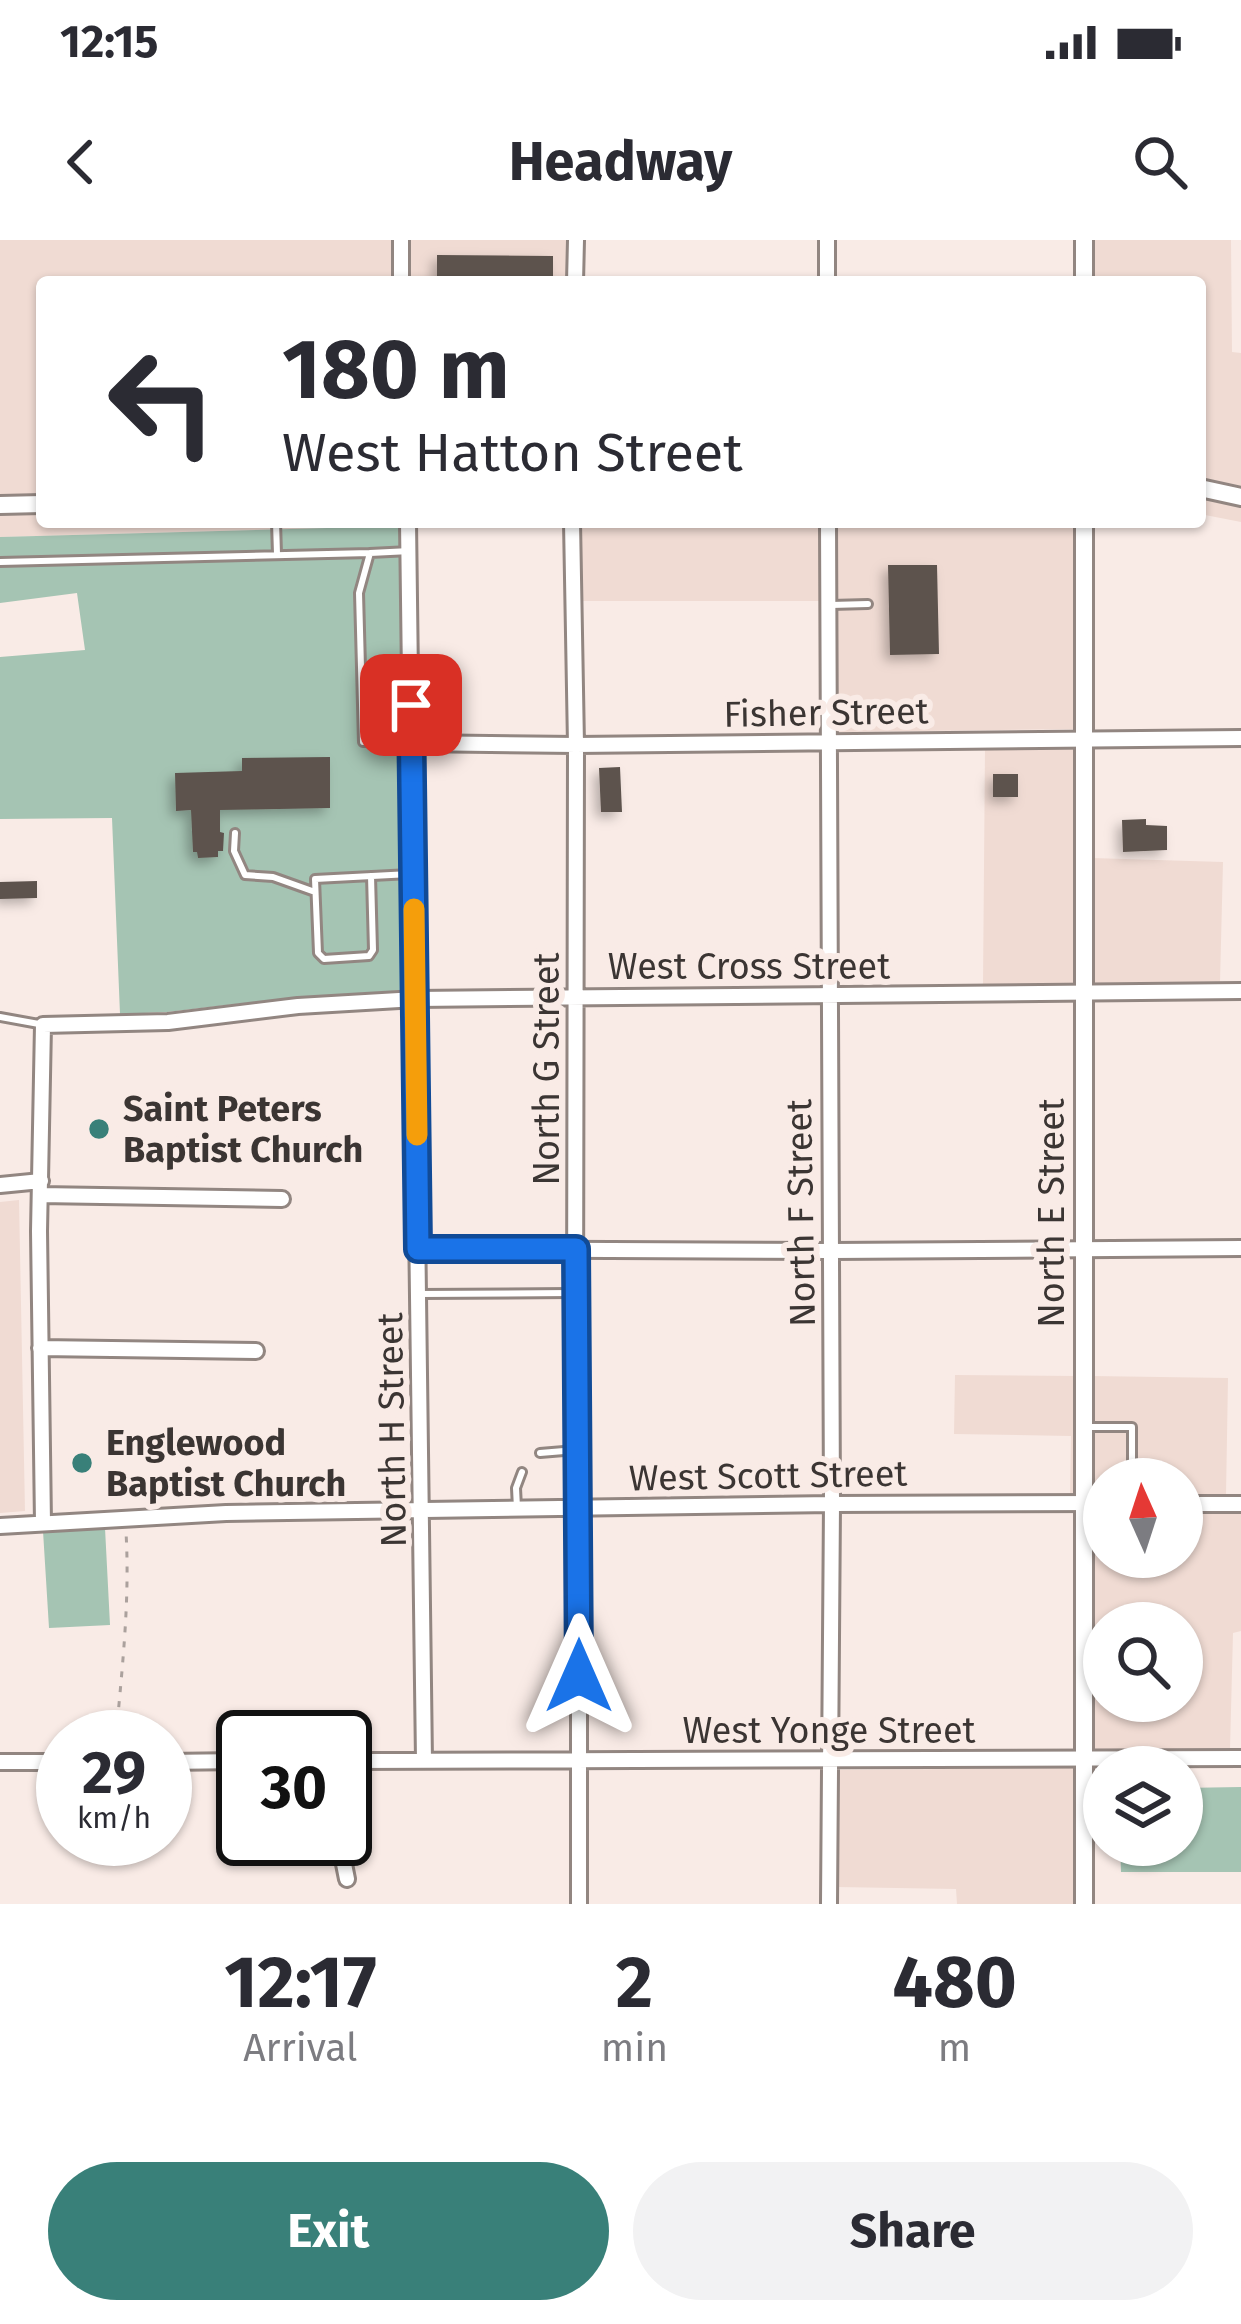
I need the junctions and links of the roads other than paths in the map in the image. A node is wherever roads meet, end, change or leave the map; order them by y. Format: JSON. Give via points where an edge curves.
{"nodes":[{"id":1,"x":400,"y":240,"type":"edge"},
{"id":2,"x":576,"y":240,"type":"edge"},
{"id":3,"x":827,"y":240,"type":"edge"},
{"id":4,"x":1084,"y":240,"type":"edge"},
{"id":5,"x":401,"y":276,"type":"edge"},
{"id":6,"x":575,"y":276,"type":"edge"},
{"id":7,"x":827,"y":276,"type":"edge"},
{"id":8,"x":1084,"y":276,"type":"edge"},
{"id":9,"x":1206,"y":489,"type":"edge"},
{"id":10,"x":1241,"y":496,"type":"edge"},
{"id":11,"x":36,"y":504,"type":"edge"},
{"id":12,"x":0,"y":505,"type":"edge"},
{"id":13,"x":276,"y":528,"type":"edge"},
{"id":14,"x":408,"y":528,"type":"edge"},
{"id":15,"x":572,"y":528,"type":"edge"},
{"id":16,"x":827,"y":528,"type":"edge"},
{"id":17,"x":1084,"y":528,"type":"edge"},
{"id":18,"x":410,"y":551,"type":"junction"},
{"id":19,"x":370,"y":553,"type":"junction"},
{"id":20,"x":277,"y":555,"type":"junction"},
{"id":21,"x":0,"y":562,"type":"edge"},
{"id":22,"x":827,"y":604,"type":"junction"},
{"id":23,"x":868,"y":604,"type":"dead end"},
{"id":24,"x":1084,"y":738,"type":"junction"},
{"id":25,"x":1241,"y":738,"type":"edge"},
{"id":26,"x":828,"y":742,"type":"junction"},
{"id":27,"x":412,"y":743,"type":"junction"},
{"id":28,"x":576,"y":746,"type":"junction"},
{"id":29,"x":235,"y":833,"type":"dead end"},
{"id":30,"x":414,"y":874,"type":"junction"},
{"id":31,"x":371,"y":876,"type":"junction"},
{"id":32,"x":316,"y":892,"type":"junction"},
{"id":33,"x":1241,"y":991,"type":"edge"},
{"id":34,"x":1084,"y":992,"type":"junction"},
{"id":35,"x":828,"y":996,"type":"junction"},
{"id":36,"x":577,"y":998,"type":"junction"},
{"id":37,"x":416,"y":999,"type":"junction"},
{"id":38,"x":0,"y":1017,"type":"edge"},
{"id":39,"x":43,"y":1025,"type":"junction"},
{"id":40,"x":0,"y":1185,"type":"edge"},
{"id":41,"x":40,"y":1188,"type":"junction"},
{"id":42,"x":282,"y":1199,"type":"dead end"},
{"id":43,"x":1241,"y":1248,"type":"edge"},
{"id":44,"x":418,"y":1249,"type":"junction"},
{"id":45,"x":576,"y":1249,"type":"junction"},
{"id":46,"x":1084,"y":1249,"type":"junction"},
{"id":47,"x":832,"y":1251,"type":"junction"},
{"id":48,"x":575,"y":1293,"type":"junction"},
{"id":49,"x":419,"y":1294,"type":"junction"},
{"id":50,"x":40,"y":1348,"type":"junction"},
{"id":51,"x":256,"y":1351,"type":"dead end"},
{"id":52,"x":1084,"y":1426,"type":"junction"},
{"id":53,"x":576,"y":1450,"type":"junction"},
{"id":54,"x":540,"y":1453,"type":"dead end"},
{"id":55,"x":1084,"y":1458,"type":"edge"},
{"id":56,"x":1132,"y":1458,"type":"edge"},
{"id":57,"x":522,"y":1472,"type":"dead end"},
{"id":58,"x":1083,"y":1503,"type":"edge"},
{"id":59,"x":832,"y":1504,"type":"junction"},
{"id":60,"x":1203,"y":1504,"type":"edge"},
{"id":61,"x":1241,"y":1504,"type":"edge"},
{"id":62,"x":579,"y":1507,"type":"junction"},
{"id":63,"x":517,"y":1508,"type":"junction"},
{"id":64,"x":422,"y":1510,"type":"junction"},
{"id":65,"x":44,"y":1523,"type":"junction"},
{"id":66,"x":0,"y":1526,"type":"edge"},
{"id":67,"x":1084,"y":1578,"type":"edge"},
{"id":68,"x":1084,"y":1746,"type":"edge"},
{"id":69,"x":1203,"y":1758,"type":"edge"},
{"id":70,"x":1241,"y":1758,"type":"edge"},
{"id":71,"x":1083,"y":1759,"type":"edge"},
{"id":72,"x":832,"y":1760,"type":"junction"},
{"id":73,"x":372,"y":1761,"type":"edge"},
{"id":74,"x":424,"y":1761,"type":"junction"},
{"id":75,"x":579,"y":1761,"type":"junction"},
{"id":76,"x":0,"y":1762,"type":"edge"},
{"id":77,"x":36,"y":1762,"type":"edge"},
{"id":78,"x":345,"y":1866,"type":"edge"},
{"id":79,"x":1084,"y":1866,"type":"edge"},
{"id":80,"x":347,"y":1879,"type":"dead end"},
{"id":81,"x":578,"y":1904,"type":"edge"},
{"id":82,"x":829,"y":1904,"type":"edge"},
{"id":83,"x":1084,"y":1904,"type":"edge"}],
"edges":[{"from":1,"to":5,"type":"street"},
{"from":2,"to":6,"type":"street"},
{"from":3,"to":7,"type":"street"},
{"from":4,"to":8,"type":"street"},
{"from":9,"to":10,"type":"street"},
{"from":11,"to":12,"type":"street"},
{"from":13,"to":20,"type":"lane"},
{"from":14,"to":18,"type":"street","name":"North H Street"},
{"from":15,"to":28,"type":"street","name":"North G Street"},
{"from":16,"to":22,"type":"street","name":"North F Street"},
{"from":17,"to":24,"type":"street","name":"North E Street"},
{"from":18,"to":19,"type":"lane"},
{"from":18,"to":27,"type":"street","name":"North H Street"},
{"from":19,"to":20,"type":"lane"},
{"from":19,"to":27,"type":"lane","via":[[359,593],[363,742]]},
{"from":20,"to":21,"type":"lane"},
{"from":22,"to":23,"type":"lane"},
{"from":22,"to":26,"type":"street","name":"North F Street"},
{"from":24,"to":25,"type":"street","name":"Fisher Street"},
{"from":24,"to":26,"type":"street","name":"Fisher Street"},
{"from":24,"to":34,"type":"street","name":"North E Street"},
{"from":26,"to":28,"type":"street","name":"Fisher Street"},
{"from":26,"to":35,"type":"street","name":"North F Street"},
{"from":27,"to":28,"type":"street","name":"Fisher Street"},
{"from":27,"to":30,"type":"street","name":"North H Street"},
{"from":28,"to":36,"type":"street","name":"North G Street"},
{"from":29,"to":32,"type":"lane","via":[[245,875]]},
{"from":30,"to":31,"type":"lane"},
{"from":30,"to":37,"type":"street","name":"North H Street"},
{"from":31,"to":32,"type":"lane","via":[[315,879]]},
{"from":31,"to":32,"type":"lane","via":[[369,956],[318,952]]},
{"from":33,"to":34,"type":"street","name":"West Cross Street"},
{"from":34,"to":35,"type":"street","name":"West Cross Street"},
{"from":34,"to":46,"type":"street","name":"North E Street"},
{"from":35,"to":36,"type":"street","name":"West Cross Street"},
{"from":35,"to":47,"type":"street","name":"North F Street"},
{"from":36,"to":37,"type":"street","name":"West Cross Street"},
{"from":36,"to":45,"type":"street","name":"North G Street"},
{"from":37,"to":39,"type":"street","name":"West Cross Street"},
{"from":37,"to":44,"type":"street","name":"North H Street"},
{"from":38,"to":39,"type":"lane"},
{"from":39,"to":41,"type":"street"},
{"from":40,"to":41,"type":"street"},
{"from":41,"to":42,"type":"street"},
{"from":41,"to":50,"type":"street"},
{"from":43,"to":46,"type":"street"},
{"from":44,"to":45,"type":"street"},
{"from":44,"to":49,"type":"street","name":"North H Street"},
{"from":45,"to":47,"type":"street"},
{"from":45,"to":48,"type":"street","name":"North G Street"},
{"from":46,"to":47,"type":"street"},
{"from":46,"to":52,"type":"street","name":"North E Street"},
{"from":47,"to":59,"type":"street","name":"North F Street"},
{"from":48,"to":49,"type":"lane"},
{"from":48,"to":53,"type":"street","name":"North G Street"},
{"from":49,"to":64,"type":"street","name":"North H Street"},
{"from":50,"to":51,"type":"street"},
{"from":50,"to":65,"type":"street"},
{"from":52,"to":55,"type":"street","name":"North E Street"},
{"from":52,"to":56,"type":"lane","via":[[1132,1427]]},
{"from":53,"to":54,"type":"lane"},
{"from":53,"to":62,"type":"street","name":"North G Street"},
{"from":57,"to":63,"type":"lane"},
{"from":58,"to":59,"type":"street","name":"West Scott Street"},
{"from":59,"to":62,"type":"street","name":"West Scott Street"},
{"from":59,"to":72,"type":"street","name":"North F Street"},
{"from":60,"to":61,"type":"street"},
{"from":62,"to":63,"type":"street","name":"West Scott Street"},
{"from":62,"to":75,"type":"street","name":"North G Street"},
{"from":63,"to":64,"type":"street","name":"West Scott Street"},
{"from":64,"to":65,"type":"street","name":"West Scott Street"},
{"from":64,"to":74,"type":"street","name":"North H Street"},
{"from":65,"to":66,"type":"street","name":"West Scott Street"},
{"from":67,"to":68,"type":"street","name":"North E Street"},
{"from":69,"to":70,"type":"street","name":"West Yonge Street"},
{"from":71,"to":72,"type":"street","name":"West Yonge Street"},
{"from":72,"to":75,"type":"street","name":"West Yonge Street"},
{"from":72,"to":82,"type":"street","name":"North F Street"},
{"from":73,"to":74,"type":"street","name":"West Yonge Street"},
{"from":74,"to":75,"type":"street","name":"West Yonge Street"},
{"from":75,"to":81,"type":"street","name":"North G Street"},
{"from":76,"to":77,"type":"street"},
{"from":78,"to":80,"type":"street"},
{"from":79,"to":83,"type":"street","name":"North E Street"}]}
